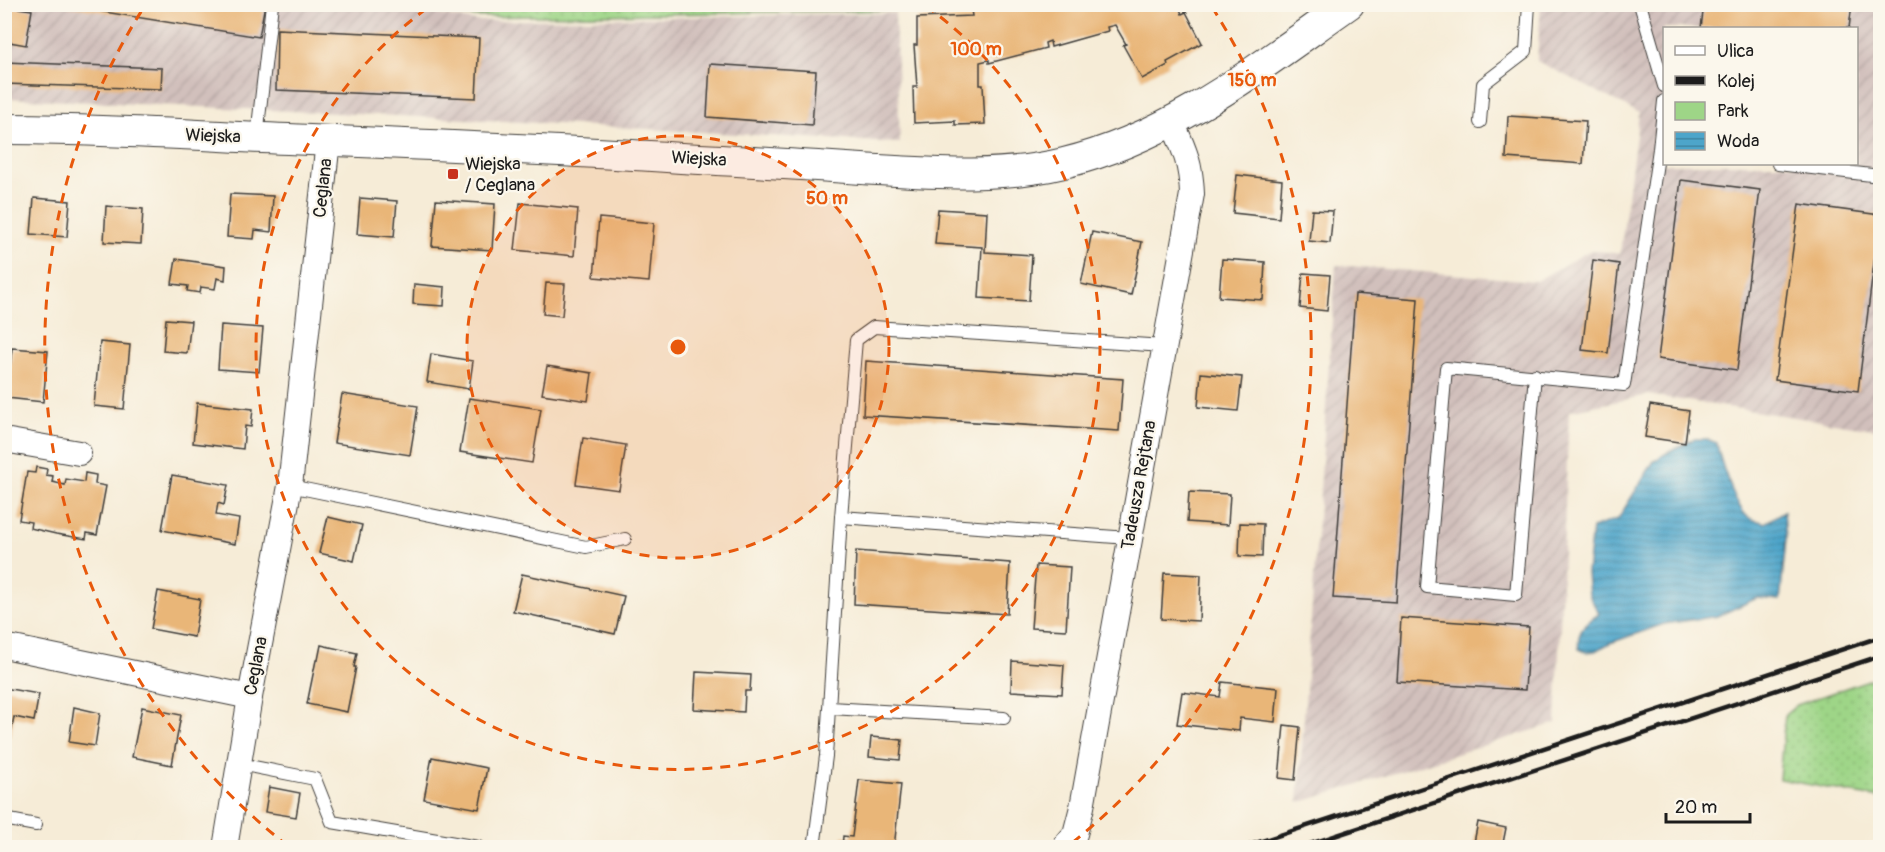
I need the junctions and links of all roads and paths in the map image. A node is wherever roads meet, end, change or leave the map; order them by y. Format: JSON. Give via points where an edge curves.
{"nodes":[{"id":1,"x":272,"y":4,"type":"edge"},
{"id":2,"x":1349,"y":4,"type":"edge"},
{"id":3,"x":1529,"y":4,"type":"edge"},
{"id":4,"x":1640,"y":4,"type":"edge"},
{"id":5,"x":1663,"y":79,"type":"edge"},
{"id":6,"x":1172,"y":122,"type":"junction"},
{"id":7,"x":1480,"y":122,"type":"dead end"},
{"id":8,"x":4,"y":129,"type":"edge"},
{"id":9,"x":1663,"y":134,"type":"edge"},
{"id":10,"x":258,"y":138,"type":"junction"},
{"id":11,"x":328,"y":141,"type":"junction"},
{"id":12,"x":1662,"y":150,"type":"edge"},
{"id":13,"x":1787,"y":165,"type":"edge"},
{"id":14,"x":1881,"y":176,"type":"edge"},
{"id":15,"x":1164,"y":346,"type":"junction"},
{"id":16,"x":1535,"y":375,"type":"junction"},
{"id":17,"x":4,"y":440,"type":"edge"},
{"id":18,"x":79,"y":453,"type":"dead end"},
{"id":19,"x":290,"y":486,"type":"junction"},
{"id":20,"x":841,"y":517,"type":"junction"},
{"id":21,"x":1129,"y":538,"type":"junction"},
{"id":22,"x":625,"y":539,"type":"dead end"},
{"id":23,"x":4,"y":646,"type":"edge"},
{"id":24,"x":250,"y":697,"type":"junction"},
{"id":25,"x":830,"y":708,"type":"junction"},
{"id":26,"x":1004,"y":718,"type":"dead end"},
{"id":27,"x":239,"y":764,"type":"junction"},
{"id":28,"x":4,"y":819,"type":"edge"},
{"id":29,"x":36,"y":825,"type":"dead end"},
{"id":30,"x":478,"y":847,"type":"edge"},
{"id":31,"x":225,"y":848,"type":"edge"},
{"id":32,"x":814,"y":848,"type":"edge"},
{"id":33,"x":1063,"y":848,"type":"edge"}],
"edges":[{"from":1,"to":10,"type":"lane"},
{"from":2,"to":6,"type":"street","name":"Wiejska"},
{"from":3,"to":7,"type":"lane","via":[[1526,51],[1483,84]]},
{"from":4,"to":5,"type":"lane"},
{"from":6,"to":11,"type":"street","name":"Wiejska","via":[[1144,136],[1064,163],[980,173]]},
{"from":6,"to":15,"type":"street","name":"Tadeusza Rejtana","via":[[1192,173],[1192,194]]},
{"from":8,"to":10,"type":"street","name":"Wiejska"},
{"from":9,"to":12,"type":"lane"},
{"from":10,"to":11,"type":"street","name":"Wiejska"},
{"from":11,"to":19,"type":"street","name":"Ceglana"},
{"from":12,"to":16,"type":"lane","via":[[1624,385]]},
{"from":13,"to":14,"type":"lane"},
{"from":15,"to":20,"type":"lane","via":[[874,327],[856,340]]},
{"from":15,"to":21,"type":"street","name":"Tadeusza Rejtana"},
{"from":16,"to":16,"type":"lane","via":[[1446,368],[1427,587],[1516,595]]},
{"from":17,"to":18,"type":"street"},
{"from":19,"to":22,"type":"lane","via":[[586,547]]},
{"from":19,"to":24,"type":"street","name":"Ceglana"},
{"from":20,"to":21,"type":"lane"},
{"from":20,"to":25,"type":"lane"},
{"from":21,"to":33,"type":"street","name":"Tadeusza Rejtana","via":[[1082,807],[1075,834]]},
{"from":23,"to":24,"type":"street"},
{"from":24,"to":27,"type":"street","name":"Ceglana"},
{"from":25,"to":26,"type":"lane"},
{"from":25,"to":32,"type":"lane"},
{"from":27,"to":30,"type":"lane","via":[[315,779],[332,822]]},
{"from":27,"to":31,"type":"street","name":"Ceglana"},
{"from":28,"to":29,"type":"lane"}]}
